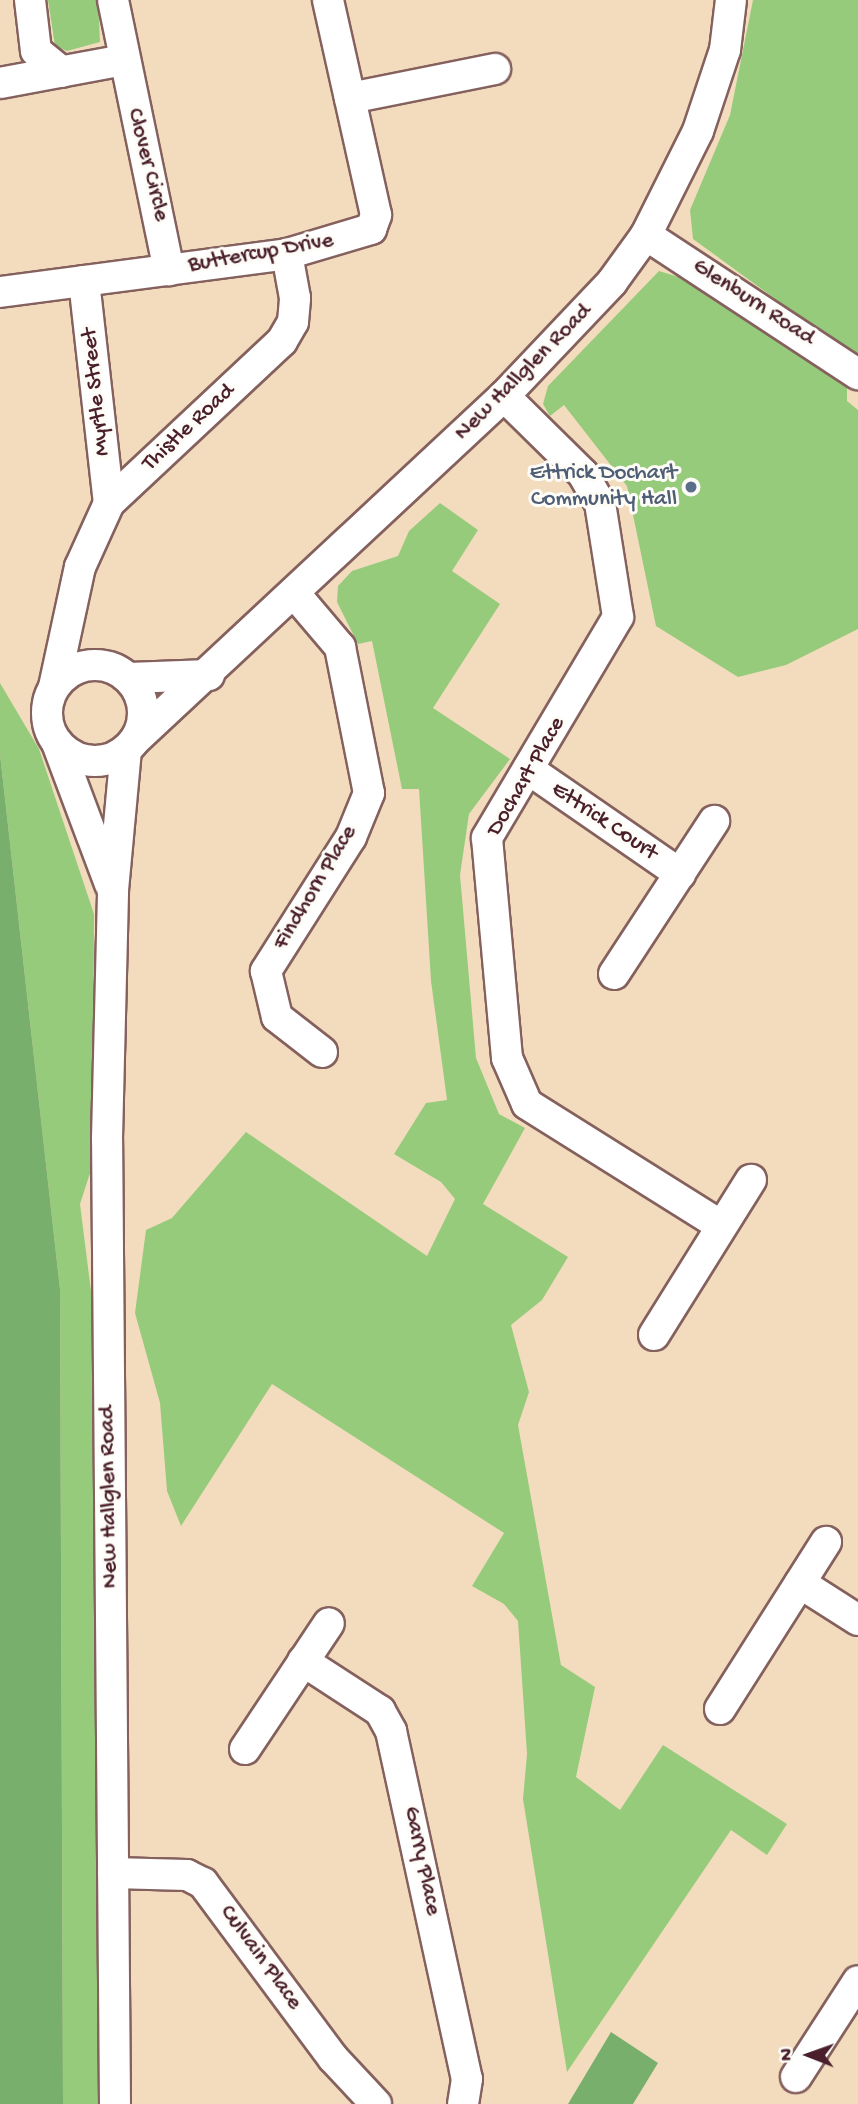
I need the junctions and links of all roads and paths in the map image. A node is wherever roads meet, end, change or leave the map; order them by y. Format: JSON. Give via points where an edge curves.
{"nodes":[{"id":1,"x":30,"y":0,"type":"edge"},
{"id":2,"x":113,"y":0,"type":"edge"},
{"id":3,"x":328,"y":0,"type":"edge"},
{"id":4,"x":731,"y":0,"type":"edge"},
{"id":5,"x":124,"y":60,"type":"junction"},
{"id":6,"x":495,"y":69,"type":"dead end"},
{"id":7,"x":62,"y":72,"type":"junction"},
{"id":8,"x":0,"y":83,"type":"edge"},
{"id":9,"x":350,"y":98,"type":"junction"},
{"id":10,"x":646,"y":235,"type":"junction"},
{"id":11,"x":287,"y":254,"type":"junction"},
{"id":12,"x":169,"y":270,"type":"junction"},
{"id":13,"x":84,"y":281,"type":"junction"},
{"id":14,"x":0,"y":292,"type":"edge"},
{"id":15,"x":858,"y":374,"type":"edge"},
{"id":16,"x":504,"y":396,"type":"junction"},
{"id":17,"x":109,"y":503,"type":"junction"},
{"id":18,"x":295,"y":594,"type":"junction"},
{"id":19,"x":72,"y":604,"type":"junction"},
{"id":20,"x":96,"y":664,"type":"junction"},
{"id":21,"x":209,"y":675,"type":"junction"},
{"id":22,"x":129,"y":678,"type":"junction"},
{"id":23,"x":54,"y":687,"type":"junction"},
{"id":24,"x":57,"y":743,"type":"junction"},
{"id":25,"x":130,"y":745,"type":"junction"},
{"id":26,"x":528,"y":769,"type":"junction"},
{"id":27,"x":714,"y":821,"type":"dead end"},
{"id":28,"x":680,"y":874,"type":"junction"},
{"id":29,"x":113,"y":890,"type":"junction"},
{"id":30,"x":614,"y":974,"type":"dead end"},
{"id":31,"x":323,"y":1052,"type":"dead end"},
{"id":32,"x":751,"y":1180,"type":"dead end"},
{"id":33,"x":720,"y":1225,"type":"junction"},
{"id":34,"x":654,"y":1335,"type":"dead end"},
{"id":35,"x":826,"y":1542,"type":"dead end"},
{"id":36,"x":800,"y":1583,"type":"junction"},
{"id":37,"x":858,"y":1620,"type":"edge"},
{"id":38,"x":329,"y":1623,"type":"dead end"},
{"id":39,"x":303,"y":1661,"type":"junction"},
{"id":40,"x":720,"y":1709,"type":"dead end"},
{"id":41,"x":245,"y":1749,"type":"dead end"},
{"id":42,"x":113,"y":1873,"type":"junction"},
{"id":43,"x":858,"y":1981,"type":"edge"},
{"id":44,"x":796,"y":2077,"type":"dead end"},
{"id":45,"x":115,"y":2104,"type":"edge"},
{"id":46,"x":376,"y":2104,"type":"edge"},
{"id":47,"x":463,"y":2104,"type":"edge"}],
"edges":[{"from":1,"to":7,"type":"street","via":[[36,51]]},
{"from":2,"to":5,"type":"street","name":"Clover Circle"},
{"from":3,"to":9,"type":"street","name":"Buttercup Drive"},
{"from":4,"to":10,"type":"street","name":"New Hallglen Road","via":[[725,50],[698,131]]},
{"from":5,"to":7,"type":"street"},
{"from":5,"to":12,"type":"street","name":"Clover Circle"},
{"from":6,"to":9,"type":"street"},
{"from":7,"to":8,"type":"street"},
{"from":9,"to":11,"type":"street","name":"Buttercup Drive","via":[[376,215],[371,229]]},
{"from":10,"to":15,"type":"street","name":"Glenburn Road"},
{"from":10,"to":16,"type":"street","name":"New Hallglen Road","via":[[612,282]]},
{"from":11,"to":12,"type":"street","name":"Buttercup Drive"},
{"from":11,"to":17,"type":"street","name":"Thistle Road","via":[[294,310],[282,341]]},
{"from":12,"to":13,"type":"street","name":"Buttercup Drive"},
{"from":13,"to":14,"type":"street","name":"Buttercup Drive"},
{"from":13,"to":17,"type":"street","name":"Myrtle Street"},
{"from":16,"to":18,"type":"street","name":"New Hallglen Road"},
{"from":16,"to":26,"type":"street","name":"Dochart Place","via":[[583,474],[600,503],[618,596],[612,637]]},
{"from":17,"to":19,"type":"street","name":"Thistle Road","via":[[80,567]]},
{"from":18,"to":21,"type":"street","name":"New Hallglen Road"},
{"from":18,"to":31,"type":"street","name":"Findhorn Place","via":[[340,647],[369,793],[351,837],[265,971],[277,1017]]},
{"from":19,"to":20,"type":"street"},
{"from":19,"to":23,"type":"street","name":"Thistle Road"},
{"from":20,"to":22,"type":"street"},
{"from":20,"to":23,"type":"street","via":[[72,670]]},
{"from":21,"to":22,"type":"street"},
{"from":21,"to":25,"type":"street","name":"New Hallglen Road"},
{"from":22,"to":25,"type":"street","via":[[143,715]]},
{"from":23,"to":24,"type":"street","via":[[48,722]]},
{"from":24,"to":25,"type":"street","via":[[88,761]]},
{"from":24,"to":29,"type":"street","name":"New Hallglen Road"},
{"from":25,"to":29,"type":"street","name":"New Hallglen Road"},
{"from":26,"to":28,"type":"street","name":"Ettrick Court"},
{"from":26,"to":33,"type":"street","name":"Dochart Place","via":[[488,838],[507,1058],[527,1104]]},
{"from":27,"to":28,"type":"street","name":"Ettrick Court"},
{"from":28,"to":30,"type":"street","name":"Ettrick Court"},
{"from":29,"to":42,"type":"street","name":"New Hallglen Road","via":[[107,1139]]},
{"from":32,"to":33,"type":"street"},
{"from":33,"to":34,"type":"street"},
{"from":35,"to":36,"type":"street"},
{"from":36,"to":37,"type":"street"},
{"from":36,"to":40,"type":"street"},
{"from":38,"to":39,"type":"street"},
{"from":39,"to":41,"type":"street"},
{"from":39,"to":47,"type":"street","name":"Garry Place","via":[[380,1711],[391,1731],[467,2079]]},
{"from":42,"to":45,"type":"street","name":"New Hallglen Road"},
{"from":42,"to":46,"type":"street","name":"Culvain Place","via":[[187,1875],[203,1883],[333,2058]]},
{"from":43,"to":44,"type":"street"}]}
